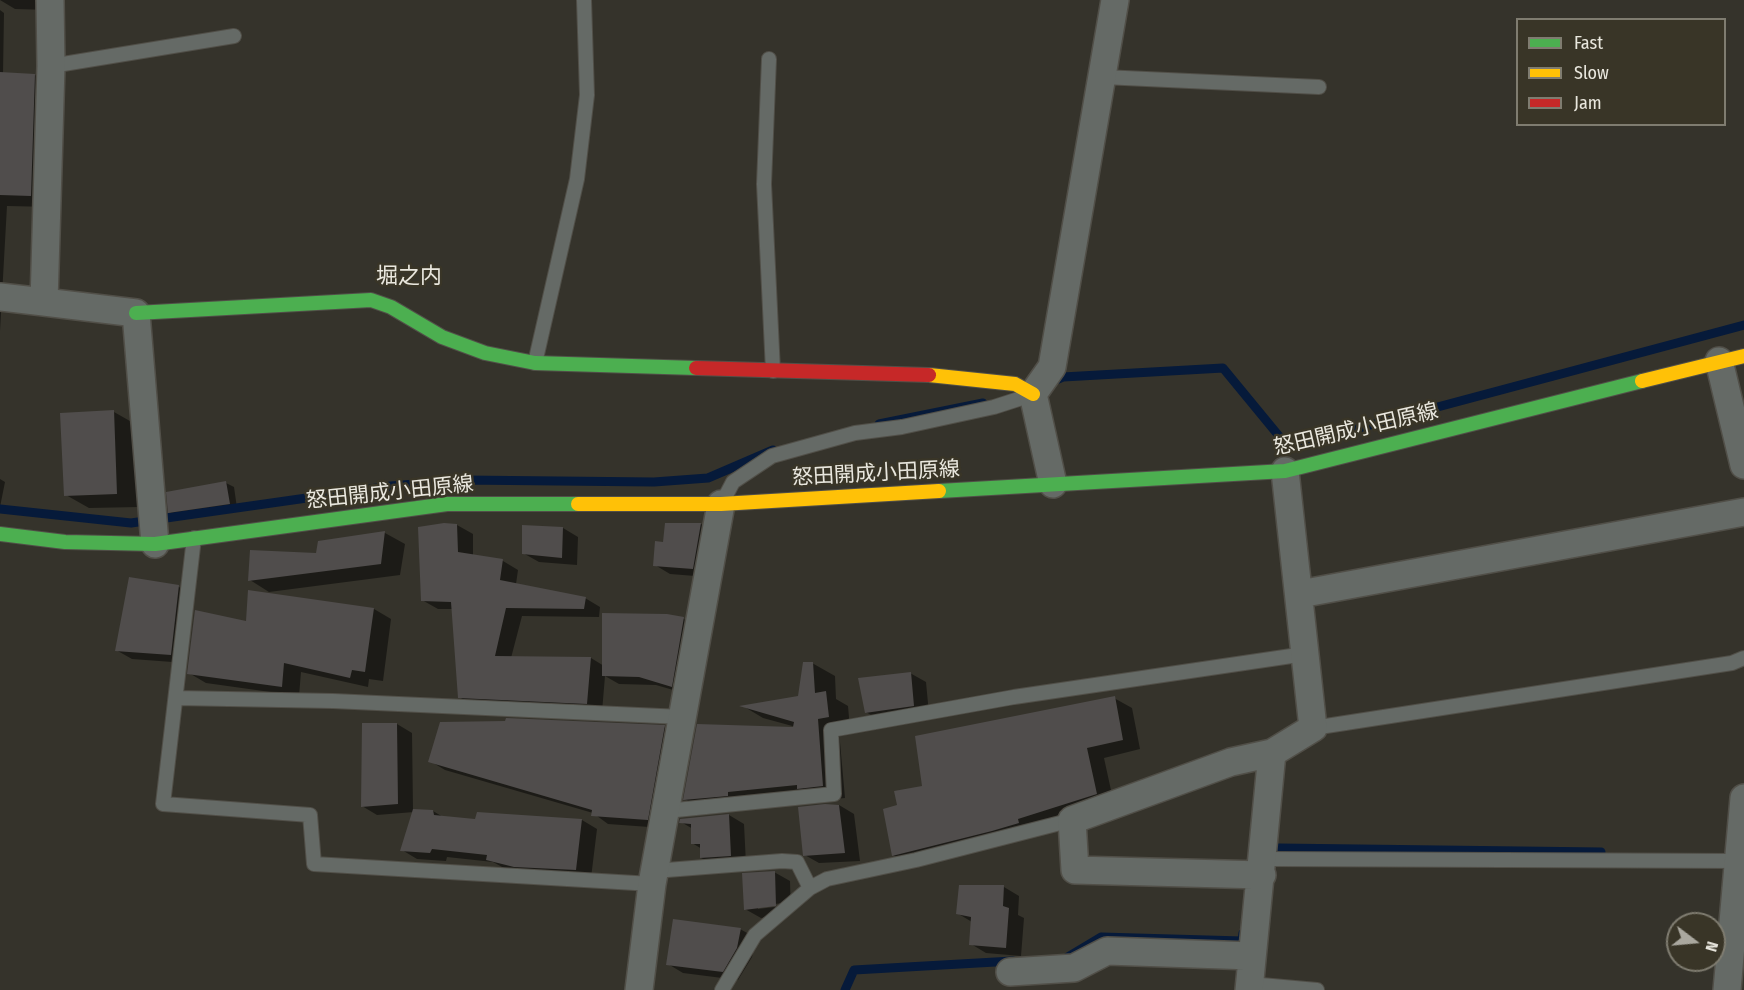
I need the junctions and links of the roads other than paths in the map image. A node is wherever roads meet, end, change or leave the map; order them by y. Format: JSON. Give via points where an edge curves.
{"nodes":[{"id":1,"x":50,"y":0,"type":"edge"},
{"id":2,"x":584,"y":0,"type":"edge"},
{"id":3,"x":1115,"y":0,"type":"edge"},
{"id":4,"x":234,"y":36,"type":"dead end"},
{"id":5,"x":769,"y":58,"type":"dead end"},
{"id":6,"x":51,"y":66,"type":"junction"},
{"id":7,"x":1103,"y":77,"type":"junction"},
{"id":8,"x":1319,"y":87,"type":"dead end"},
{"id":9,"x":0,"y":297,"type":"edge"},
{"id":10,"x":44,"y":302,"type":"junction"},
{"id":11,"x":136,"y":313,"type":"junction"},
{"id":12,"x":1738,"y":358,"type":"edge"},
{"id":13,"x":535,"y":363,"type":"junction"},
{"id":14,"x":773,"y":371,"type":"junction"},
{"id":15,"x":1033,"y":394,"type":"junction"},
{"id":16,"x":1744,"y":465,"type":"edge"},
{"id":17,"x":1285,"y":471,"type":"junction"},
{"id":18,"x":1053,"y":484,"type":"junction"},
{"id":19,"x":721,"y":504,"type":"junction"},
{"id":20,"x":1744,"y":512,"type":"edge"},
{"id":21,"x":0,"y":534,"type":"edge"},
{"id":22,"x":194,"y":538,"type":"junction"},
{"id":23,"x":155,"y":542,"type":"junction"},
{"id":24,"x":1300,"y":594,"type":"junction"},
{"id":25,"x":1305,"y":654,"type":"junction"},
{"id":26,"x":1744,"y":658,"type":"edge"},
{"id":27,"x":176,"y":698,"type":"junction"},
{"id":28,"x":682,"y":717,"type":"junction"},
{"id":29,"x":1313,"y":728,"type":"junction"},
{"id":30,"x":1272,"y":753,"type":"junction"},
{"id":31,"x":1744,"y":798,"type":"edge"},
{"id":32,"x":666,"y":811,"type":"junction"},
{"id":33,"x":1072,"y":820,"type":"junction"},
{"id":34,"x":1740,"y":861,"type":"edge"},
{"id":35,"x":1263,"y":867,"type":"junction"},
{"id":36,"x":653,"y":878,"type":"junction"},
{"id":37,"x":810,"y":888,"type":"junction"},
{"id":38,"x":1252,"y":956,"type":"junction"},
{"id":39,"x":1010,"y":972,"type":"dead end"},
{"id":40,"x":1250,"y":987,"type":"edge"},
{"id":41,"x":639,"y":990,"type":"edge"},
{"id":42,"x":722,"y":990,"type":"edge"},
{"id":43,"x":1317,"y":990,"type":"edge"},
{"id":44,"x":1727,"y":990,"type":"edge"}],
"edges":[{"from":1,"to":6,"type":"street"},
{"from":2,"to":13,"type":"lane","via":[[587,95],[577,179]]},
{"from":3,"to":7,"type":"street"},
{"from":4,"to":6,"type":"lane"},
{"from":5,"to":14,"type":"lane","via":[[764,184]]},
{"from":6,"to":10,"type":"street"},
{"from":7,"to":8,"type":"lane"},
{"from":7,"to":15,"type":"street","via":[[1052,367]]},
{"from":9,"to":10,"type":"street"},
{"from":10,"to":11,"type":"street"},
{"from":11,"to":13,"type":"main road","via":[[371,300],[391,307],[442,337],[484,353]]},
{"from":11,"to":23,"type":"street"},
{"from":12,"to":16,"type":"street"},
{"from":12,"to":17,"type":"main road","name":"怒田開成小田原線"},
{"from":13,"to":14,"type":"main road"},
{"from":14,"to":15,"type":"main road","via":[[955,376],[1015,384]]},
{"from":15,"to":18,"type":"street"},
{"from":15,"to":19,"type":"lane","via":[[994,407],[855,433],[772,456],[734,482]]},
{"from":17,"to":18,"type":"main road","name":"怒田開成小田原線"},
{"from":17,"to":24,"type":"street"},
{"from":18,"to":19,"type":"main road","name":"怒田開成小田原線"},
{"from":19,"to":22,"type":"main road","name":"怒田開成小田原線","via":[[447,504]]},
{"from":19,"to":28,"type":"street"},
{"from":20,"to":24,"type":"street"},
{"from":21,"to":23,"type":"main road","name":"怒田開成小田原線","via":[[65,542]]},
{"from":22,"to":23,"type":"main road","name":"怒田開成小田原線"},
{"from":22,"to":27,"type":"lane"},
{"from":24,"to":25,"type":"street"},
{"from":25,"to":29,"type":"street"},
{"from":25,"to":32,"type":"lane","via":[[1014,697],[831,730],[834,794]]},
{"from":26,"to":29,"type":"lane","via":[[1732,663]]},
{"from":27,"to":28,"type":"lane"},
{"from":27,"to":36,"type":"lane","via":[[163,804],[310,815],[314,864]]},
{"from":28,"to":32,"type":"street"},
{"from":29,"to":30,"type":"street"},
{"from":30,"to":33,"type":"street","via":[[1231,762]]},
{"from":30,"to":35,"type":"street"},
{"from":31,"to":34,"type":"street"},
{"from":32,"to":36,"type":"street"},
{"from":33,"to":35,"type":"street","via":[[1075,870]]},
{"from":33,"to":37,"type":"lane","via":[[827,879]]},
{"from":34,"to":35,"type":"lane"},
{"from":34,"to":44,"type":"street"},
{"from":35,"to":38,"type":"street"},
{"from":36,"to":37,"type":"lane","via":[[782,861],[797,862]]},
{"from":36,"to":41,"type":"street"},
{"from":37,"to":42,"type":"lane","via":[[755,935]]},
{"from":38,"to":39,"type":"street","via":[[1107,951],[1074,968]]},
{"from":38,"to":40,"type":"street"},
{"from":40,"to":43,"type":"lane"}]}
